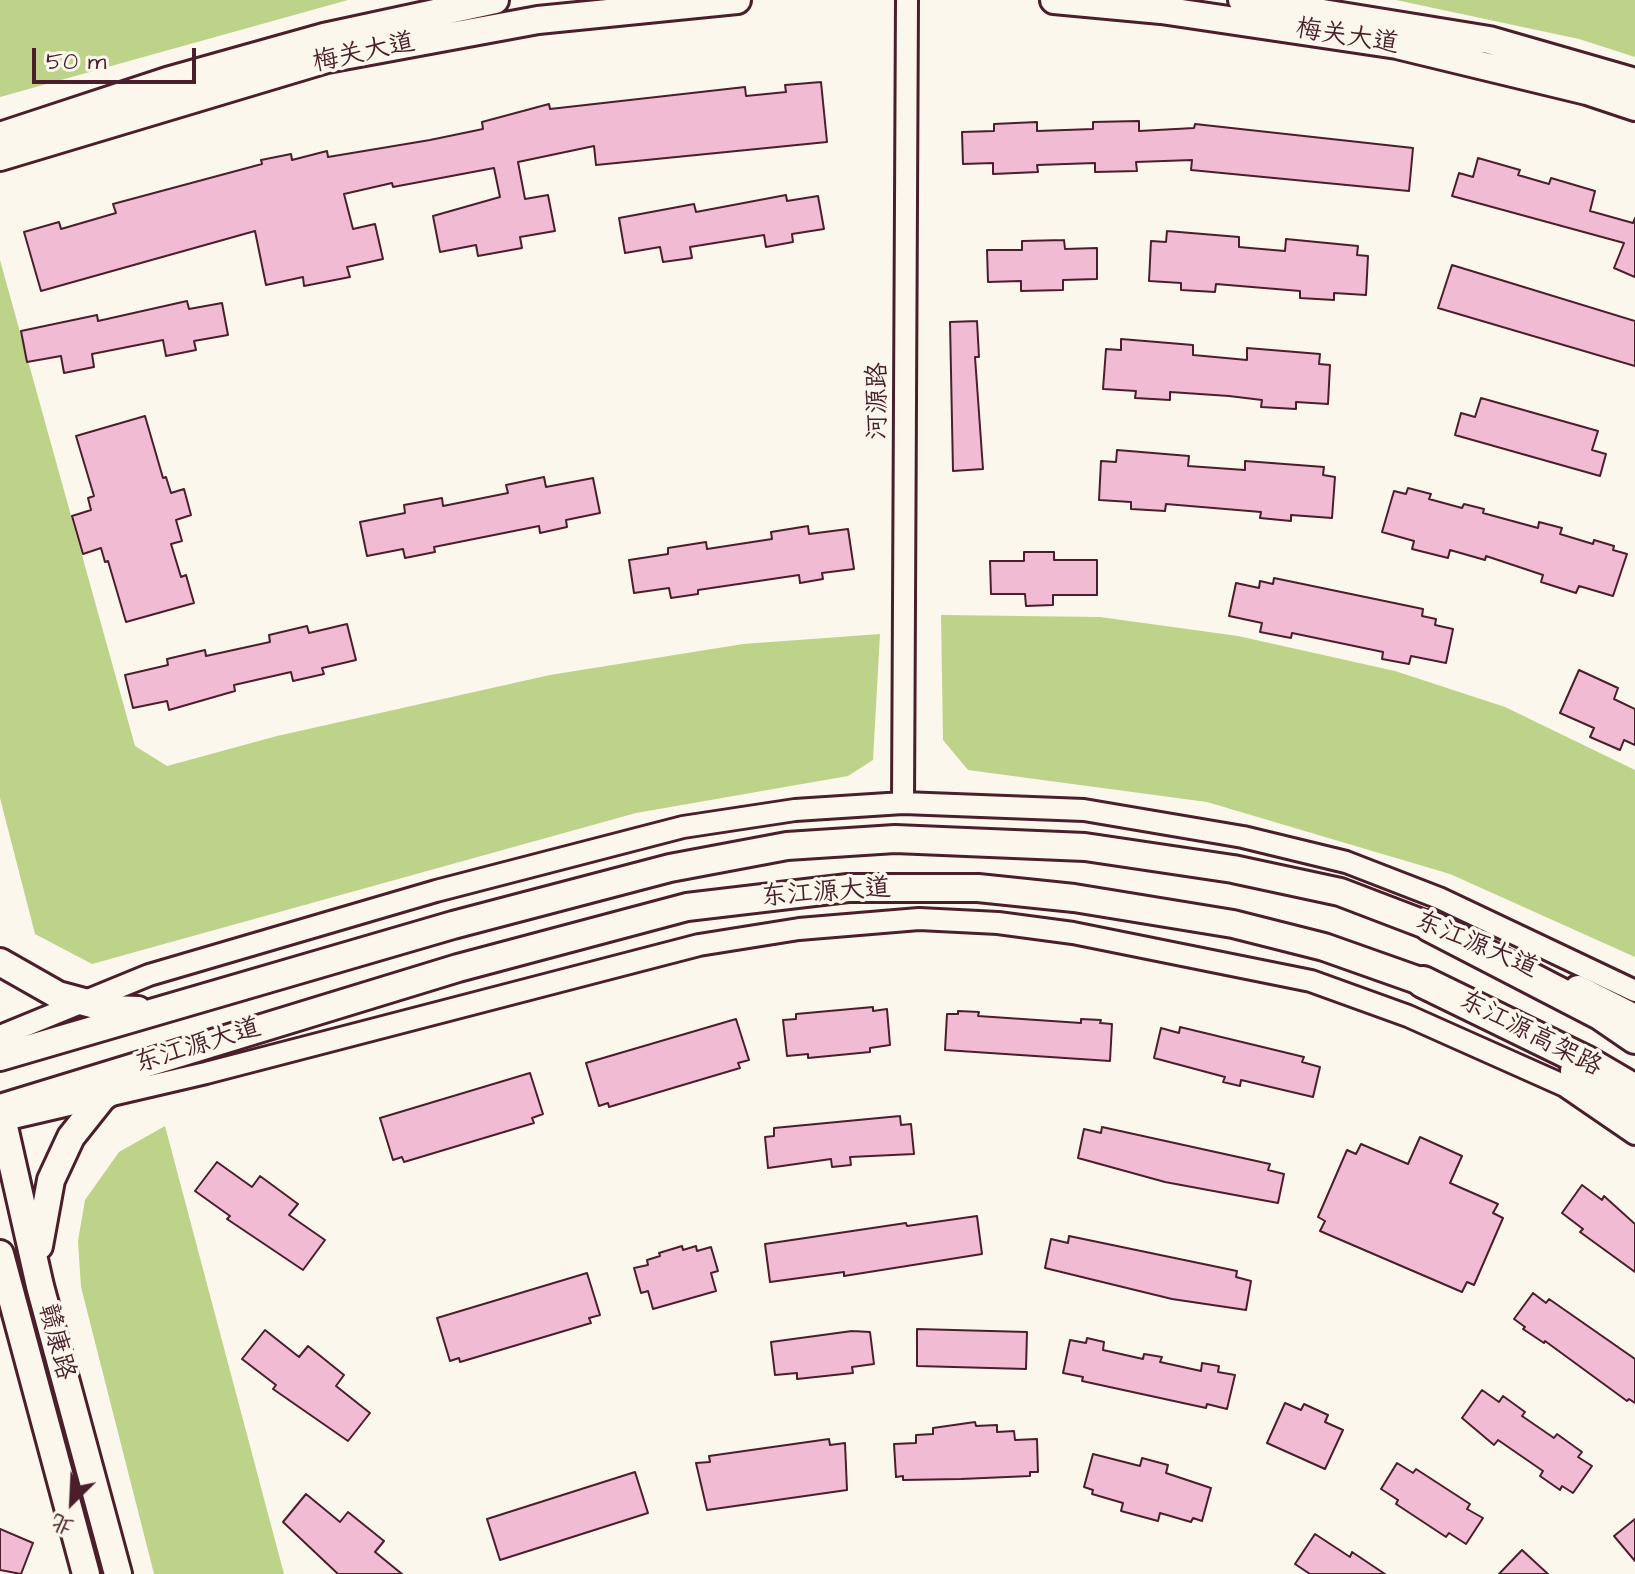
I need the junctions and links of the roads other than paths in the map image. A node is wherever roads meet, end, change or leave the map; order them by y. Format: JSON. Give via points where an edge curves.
{"nodes":[{"id":1,"x":495,"y":0,"type":"edge"},
{"id":2,"x":737,"y":0,"type":"edge"},
{"id":3,"x":907,"y":0,"type":"edge"},
{"id":4,"x":1054,"y":0,"type":"edge"},
{"id":5,"x":1242,"y":0,"type":"edge"},
{"id":6,"x":1635,"y":82,"type":"edge"},
{"id":7,"x":1635,"y":107,"type":"edge"},
{"id":8,"x":0,"y":136,"type":"edge"},
{"id":9,"x":0,"y":157,"type":"edge"},
{"id":10,"x":903,"y":803,"type":"junction"},
{"id":11,"x":1430,"y":926,"type":"junction"},
{"id":12,"x":0,"y":962,"type":"edge"},
{"id":13,"x":1423,"y":982,"type":"junction"},
{"id":14,"x":1635,"y":991,"type":"edge"},
{"id":15,"x":85,"y":1003,"type":"junction"},
{"id":16,"x":157,"y":1009,"type":"junction"},
{"id":17,"x":1635,"y":1018,"type":"edge"},
{"id":18,"x":0,"y":1036,"type":"edge"},
{"id":19,"x":1635,"y":1038,"type":"edge"},
{"id":20,"x":164,"y":1056,"type":"junction"},
{"id":21,"x":0,"y":1057,"type":"edge"},
{"id":22,"x":1635,"y":1090,"type":"edge"},
{"id":23,"x":105,"y":1096,"type":"junction"},
{"id":24,"x":1635,"y":1109,"type":"edge"},
{"id":25,"x":1,"y":1115,"type":"edge"},
{"id":26,"x":1635,"y":1134,"type":"edge"},
{"id":27,"x":2,"y":1264,"type":"edge"},
{"id":28,"x":40,"y":1286,"type":"junction"},
{"id":29,"x":86,"y":1574,"type":"edge"},
{"id":30,"x":118,"y":1574,"type":"edge"}],
"edges":[{"from":1,"to":8,"type":"main road","name":"梅关大道","via":[[324,37]]},
{"from":2,"to":9,"type":"main road","name":"梅关大道","via":[[538,20],[327,59]]},
{"from":3,"to":10,"type":"street","name":"河源路"},
{"from":4,"to":7,"type":"main road","name":"梅关大道","via":[[1161,10],[1397,45]]},
{"from":5,"to":6,"type":"main road","name":"梅关大道","via":[[1489,40]]},
{"from":10,"to":14,"type":"street","via":[[1084,810],[1243,837],[1346,862],[1439,898]]},
{"from":10,"to":15,"type":"street","via":[[795,810],[683,827],[179,966]]},
{"from":11,"to":16,"type":"main road","name":"东江源大道","via":[[1340,892],[1233,869],[1085,847],[895,839],[787,846],[670,868]]},
{"from":11,"to":17,"type":"main road","name":"东江源大道"},
{"from":11,"to":19,"type":"highway","name":"东江源高架路","via":[[1600,1014]]},
{"from":12,"to":15,"type":"main road","via":[[32,983]]},
{"from":13,"to":20,"type":"main road","name":"东江源大道","via":[[1324,947],[1233,924],[1074,898],[978,888],[848,888],[687,907],[458,968]]},
{"from":13,"to":22,"type":"highway","name":"东江源高架路"},
{"from":13,"to":24,"type":"main road","name":"东江源大道"},
{"from":15,"to":16,"type":"main road"},
{"from":15,"to":18,"type":"street"},
{"from":16,"to":21,"type":"main road","name":"东江源大道"},
{"from":20,"to":23,"type":"main road"},
{"from":20,"to":25,"type":"main road","name":"东江源大道"},
{"from":23,"to":25,"type":"street"},
{"from":23,"to":26,"type":"street","via":[[699,945],[799,929],[919,919],[1073,933],[1311,981],[1408,1016],[1565,1086]]},
{"from":23,"to":28,"type":"main road","via":[[71,1137],[51,1180],[41,1225]]},
{"from":25,"to":28,"type":"main road","name":"赣康路"},
{"from":27,"to":29,"type":"main road","name":"赣康路"},
{"from":28,"to":30,"type":"main road","name":"赣康路"}]}
